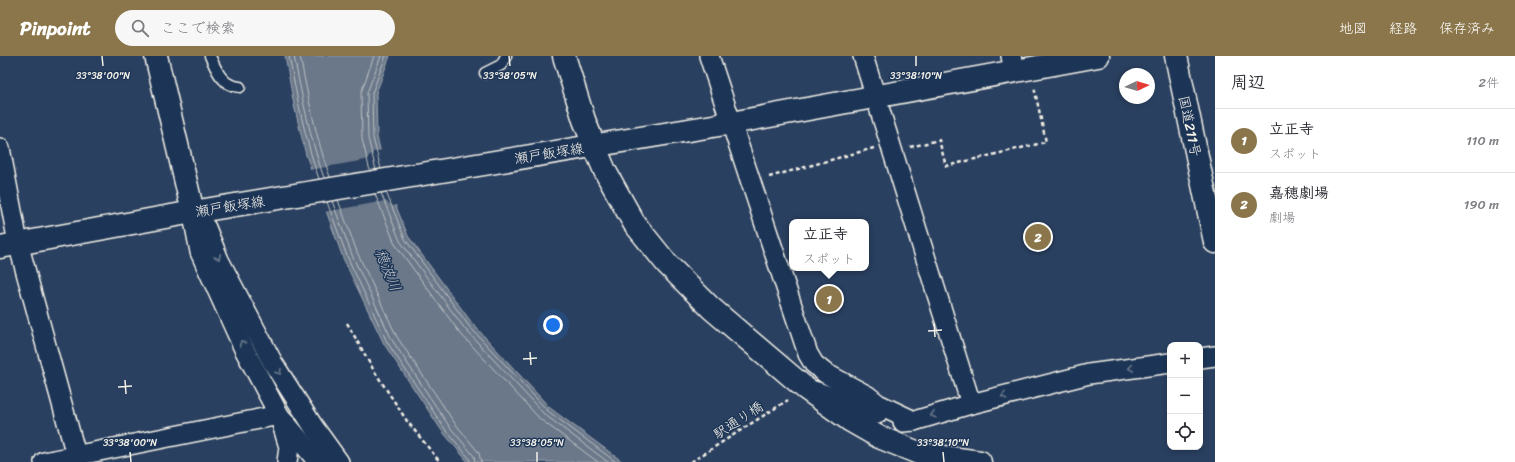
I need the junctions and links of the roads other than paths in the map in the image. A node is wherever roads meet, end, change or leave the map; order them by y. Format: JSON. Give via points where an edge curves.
{"nodes":[{"id":1,"x":156,"y":56,"type":"edge"},
{"id":2,"x":210,"y":56,"type":"edge"},
{"id":3,"x":506,"y":56,"type":"edge"},
{"id":4,"x":564,"y":56,"type":"edge"},
{"id":5,"x":709,"y":56,"type":"edge"},
{"id":6,"x":863,"y":56,"type":"edge"},
{"id":7,"x":1098,"y":56,"type":"edge"},
{"id":8,"x":1176,"y":56,"type":"edge"},
{"id":9,"x":1013,"y":63,"type":"edge"},
{"id":10,"x":485,"y":73,"type":"dead end"},
{"id":11,"x":240,"y":87,"type":"dead end"},
{"id":12,"x":875,"y":97,"type":"junction"},
{"id":13,"x":731,"y":123,"type":"junction"},
{"id":14,"x":587,"y":146,"type":"junction"},
{"id":15,"x":0,"y":148,"type":"edge"},
{"id":16,"x":1208,"y":176,"type":"edge"},
{"id":17,"x":201,"y":210,"type":"junction"},
{"id":18,"x":1215,"y":242,"type":"edge"},
{"id":19,"x":9,"y":245,"type":"edge"},
{"id":20,"x":1215,"y":356,"type":"edge"},
{"id":21,"x":1203,"y":358,"type":"edge"},
{"id":22,"x":1167,"y":363,"type":"edge"},
{"id":23,"x":798,"y":393,"type":"junction"},
{"id":24,"x":971,"y":404,"type":"junction"},
{"id":25,"x":279,"y":415,"type":"junction"},
{"id":26,"x":914,"y":421,"type":"junction"},
{"id":27,"x":76,"y":455,"type":"junction"},
{"id":28,"x":927,"y":458,"type":"edge"},
{"id":29,"x":44,"y":462,"type":"edge"},
{"id":30,"x":287,"y":462,"type":"edge"},
{"id":31,"x":318,"y":462,"type":"edge"},
{"id":32,"x":339,"y":462,"type":"edge"},
{"id":33,"x":980,"y":462,"type":"edge"}],
"edges":[{"from":1,"to":17,"type":"main road"},
{"from":2,"to":11,"type":"lane","via":[[219,75],[227,84]]},
{"from":3,"to":10,"type":"lane","via":[[501,65]]},
{"from":4,"to":14,"type":"main road","via":[[584,120]]},
{"from":5,"to":13,"type":"street"},
{"from":6,"to":12,"type":"street"},
{"from":7,"to":9,"type":"main road","name":"瀬戸飯塚線"},
{"from":8,"to":16,"type":"main road","name":"国道211号"},
{"from":9,"to":12,"type":"main road","name":"瀬戸飯塚線"},
{"from":12,"to":13,"type":"main road","name":"瀬戸飯塚線"},
{"from":12,"to":24,"type":"street"},
{"from":13,"to":14,"type":"main road","name":"瀬戸飯塚線"},
{"from":13,"to":26,"type":"street","via":[[808,354],[814,364],[878,404]]},
{"from":14,"to":17,"type":"main road","name":"瀬戸飯塚線"},
{"from":14,"to":23,"type":"main road","via":[[605,171],[634,223],[667,264]]},
{"from":15,"to":19,"type":"street"},
{"from":16,"to":18,"type":"main road","name":"国道211号"},
{"from":17,"to":19,"type":"main road","name":"瀬戸飯塚線"},
{"from":25,"to":17,"type":"street","one_way":true,"via":[[244,349],[200,252]]},
{"from":17,"to":32,"type":"street","one_way":true,"via":[[219,260],[274,363]]},
{"from":19,"to":27,"type":"street"},
{"from":20,"to":21,"type":"street"},
{"from":22,"to":24,"type":"street","one_way":true,"via":[[1089,374]]},
{"from":23,"to":26,"type":"street","via":[[862,407],[892,421]]},
{"from":23,"to":28,"type":"main road","via":[[879,438]]},
{"from":24,"to":26,"type":"street","one_way":true},
{"from":25,"to":27,"type":"street"},
{"from":25,"to":30,"type":"street","via":[[289,447]]},
{"from":25,"to":31,"type":"street"},
{"from":27,"to":29,"type":"street"},
{"from":28,"to":33,"type":"main road"}]}
